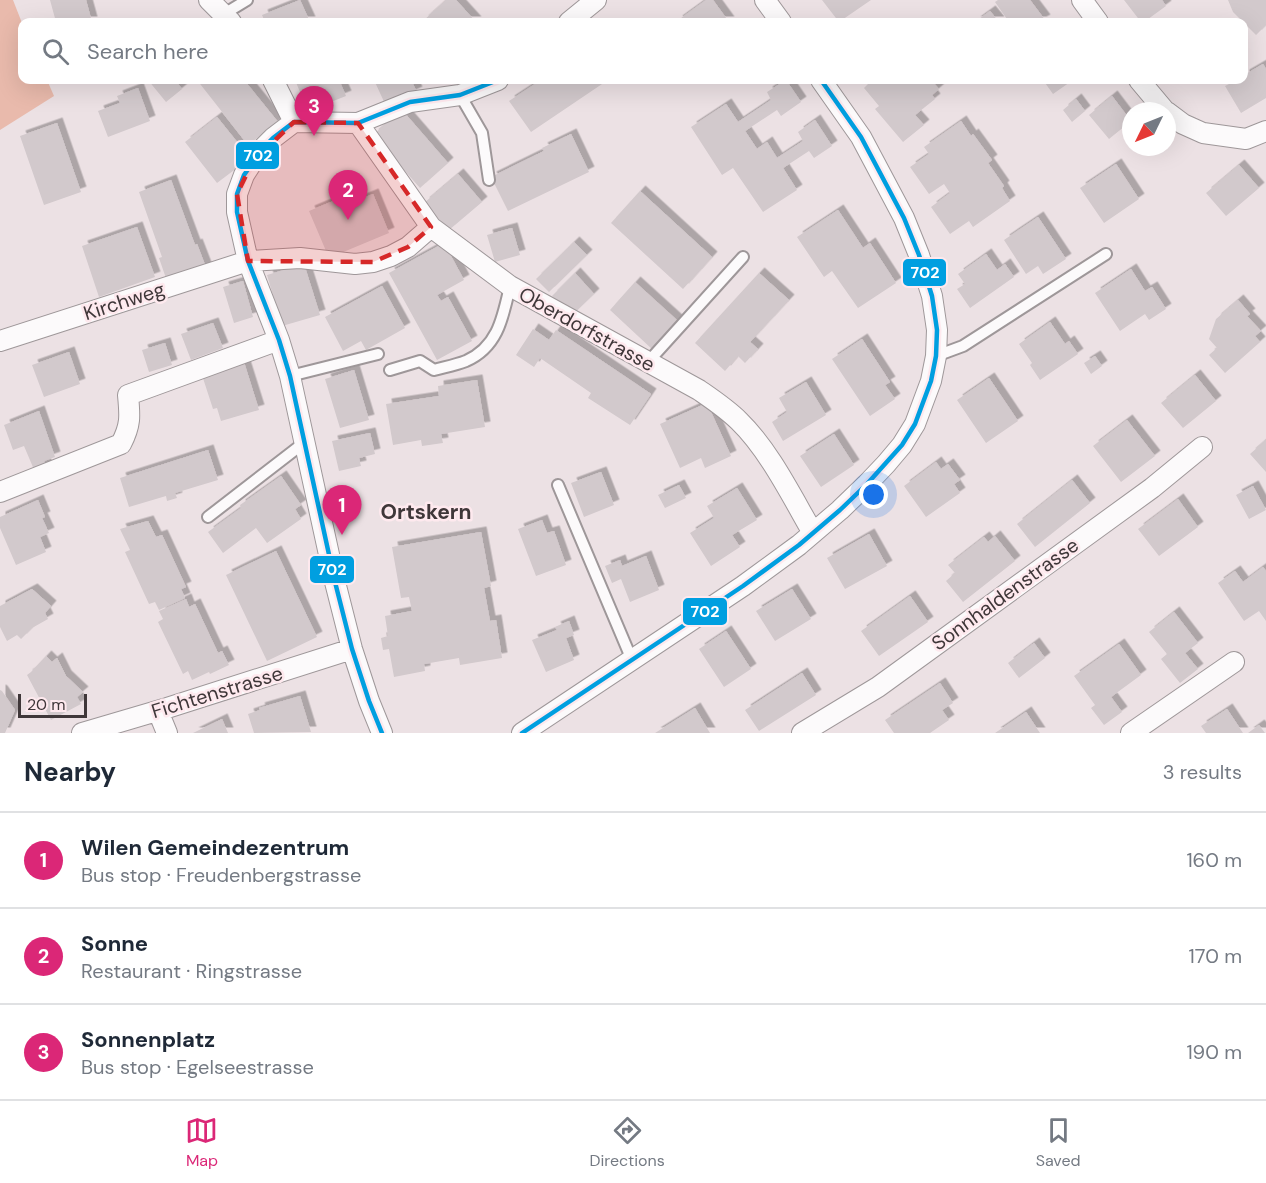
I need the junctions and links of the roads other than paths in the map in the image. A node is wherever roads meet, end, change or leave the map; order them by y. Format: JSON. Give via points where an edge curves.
{"nodes":[{"id":1,"x":209,"y":0,"type":"edge"},
{"id":2,"x":247,"y":0,"type":"edge"},
{"id":3,"x":596,"y":0,"type":"edge"},
{"id":4,"x":765,"y":0,"type":"edge"},
{"id":5,"x":1082,"y":0,"type":"edge"},
{"id":6,"x":228,"y":18,"type":"edge"},
{"id":7,"x":574,"y":18,"type":"edge"},
{"id":8,"x":778,"y":18,"type":"edge"},
{"id":9,"x":1095,"y":18,"type":"edge"},
{"id":10,"x":275,"y":84,"type":"edge"},
{"id":11,"x":488,"y":84,"type":"edge"},
{"id":12,"x":824,"y":84,"type":"edge"},
{"id":13,"x":1142,"y":84,"type":"edge"},
{"id":14,"x":460,"y":95,"type":"junction"},
{"id":15,"x":1158,"y":102,"type":"edge"},
{"id":16,"x":1176,"y":119,"type":"edge"},
{"id":17,"x":294,"y":122,"type":"junction"},
{"id":18,"x":358,"y":123,"type":"junction"},
{"id":19,"x":1266,"y":131,"type":"edge"},
{"id":20,"x":489,"y":180,"type":"dead end"},
{"id":21,"x":431,"y":227,"type":"junction"},
{"id":22,"x":1106,"y":254,"type":"dead end"},
{"id":23,"x":743,"y":257,"type":"dead end"},
{"id":24,"x":248,"y":261,"type":"junction"},
{"id":25,"x":510,"y":286,"type":"junction"},
{"id":26,"x":279,"y":340,"type":"junction"},
{"id":27,"x":0,"y":341,"type":"edge"},
{"id":28,"x":378,"y":354,"type":"dead end"},
{"id":29,"x":936,"y":356,"type":"junction"},
{"id":30,"x":648,"y":362,"type":"junction"},
{"id":31,"x":390,"y":370,"type":"dead end"},
{"id":32,"x":290,"y":376,"type":"junction"},
{"id":33,"x":305,"y":442,"type":"junction"},
{"id":34,"x":1202,"y":447,"type":"dead end"},
{"id":35,"x":558,"y":485,"type":"dead end"},
{"id":36,"x":0,"y":492,"type":"edge"},
{"id":37,"x":208,"y":517,"type":"dead end"},
{"id":38,"x":813,"y":533,"type":"junction"},
{"id":39,"x":352,"y":649,"type":"junction"},
{"id":40,"x":632,"y":660,"type":"junction"},
{"id":41,"x":1234,"y":662,"type":"dead end"},
{"id":42,"x":158,"y":711,"type":"junction"},
{"id":43,"x":82,"y":733,"type":"edge"},
{"id":44,"x":167,"y":733,"type":"edge"},
{"id":45,"x":382,"y":733,"type":"edge"},
{"id":46,"x":522,"y":733,"type":"edge"},
{"id":47,"x":802,"y":733,"type":"edge"},
{"id":48,"x":1131,"y":733,"type":"edge"}],
"edges":[{"from":1,"to":6,"type":"street"},
{"from":2,"to":6,"type":"lane"},
{"from":3,"to":7,"type":"street"},
{"from":4,"to":8,"type":"street"},
{"from":5,"to":9,"type":"street"},
{"from":10,"to":17,"type":"street"},
{"from":11,"to":14,"type":"street"},
{"from":12,"to":29,"type":"street","via":[[861,137],[904,218],[932,296]]},
{"from":13,"to":15,"type":"street"},
{"from":14,"to":18,"type":"street","via":[[410,102]]},
{"from":14,"to":20,"type":"lane","via":[[482,133]]},
{"from":16,"to":19,"type":"street","via":[[1203,133],[1246,139]]},
{"from":17,"to":18,"type":"street"},
{"from":17,"to":24,"type":"street","via":[[263,148],[244,175],[237,194]]},
{"from":18,"to":21,"type":"street","name":"Oberdorfstrasse"},
{"from":21,"to":24,"type":"street","name":"Kirchweg","via":[[408,247],[373,262],[300,258]]},
{"from":21,"to":25,"type":"street","name":"Oberdorfstrasse"},
{"from":22,"to":29,"type":"lane","via":[[963,346]]},
{"from":23,"to":30,"type":"lane"},
{"from":24,"to":26,"type":"street"},
{"from":24,"to":27,"type":"street","name":"Kirchweg"},
{"from":25,"to":30,"type":"street","name":"Oberdorfstrasse"},
{"from":25,"to":31,"type":"lane","via":[[500,325],[487,347],[475,356],[434,370],[420,361]]},
{"from":26,"to":32,"type":"street"},
{"from":26,"to":36,"type":"street","via":[[128,395],[131,417],[121,444]]},
{"from":28,"to":32,"type":"lane"},
{"from":29,"to":38,"type":"street","via":[[924,403],[902,445],[867,484]]},
{"from":30,"to":38,"type":"street","name":"Oberdorfstrasse","via":[[699,390],[739,421],[757,442]]},
{"from":32,"to":33,"type":"street"},
{"from":33,"to":37,"type":"lane"},
{"from":33,"to":39,"type":"street"},
{"from":34,"to":47,"type":"street","name":"Sonnhaldenstrasse","via":[[1152,488],[878,687]]},
{"from":35,"to":40,"type":"lane"},
{"from":38,"to":40,"type":"street"},
{"from":39,"to":42,"type":"street","name":"Fichtenstrasse"},
{"from":39,"to":45,"type":"street"},
{"from":40,"to":46,"type":"street"},
{"from":41,"to":48,"type":"street"},
{"from":42,"to":43,"type":"street","name":"Fichtenstrasse"},
{"from":42,"to":44,"type":"street"}]}
